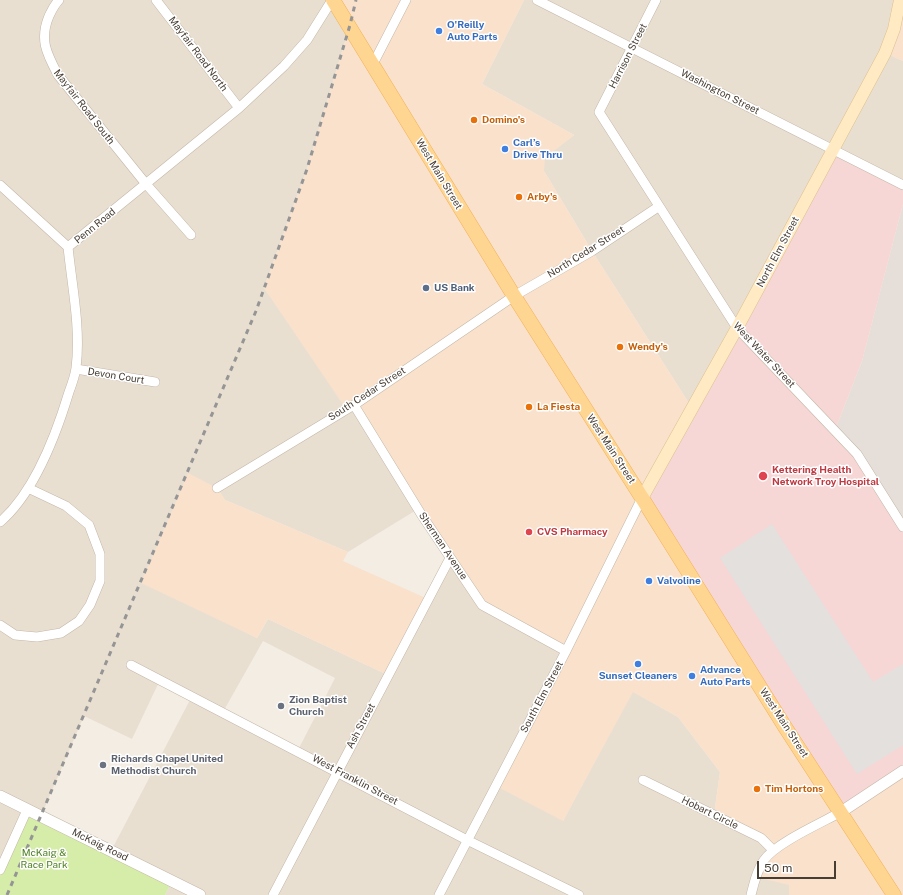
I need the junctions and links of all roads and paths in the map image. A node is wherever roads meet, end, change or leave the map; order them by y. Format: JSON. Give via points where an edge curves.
{"nodes":[{"id":1,"x":59,"y":0,"type":"edge"},
{"id":2,"x":156,"y":0,"type":"edge"},
{"id":3,"x":333,"y":0,"type":"edge"},
{"id":4,"x":406,"y":0,"type":"edge"},
{"id":5,"x":537,"y":0,"type":"edge"},
{"id":6,"x":656,"y":0,"type":"edge"},
{"id":7,"x":900,"y":0,"type":"edge"},
{"id":8,"x":633,"y":47,"type":"junction"},
{"id":9,"x":373,"y":64,"type":"junction"},
{"id":10,"x":239,"y":108,"type":"junction"},
{"id":11,"x":599,"y":112,"type":"joint"},
{"id":12,"x":832,"y":150,"type":"junction"},
{"id":13,"x":146,"y":184,"type":"junction"},
{"id":14,"x":0,"y":185,"type":"edge"},
{"id":15,"x":903,"y":185,"type":"edge"},
{"id":16,"x":658,"y":207,"type":"junction"},
{"id":17,"x":191,"y":236,"type":"dead end"},
{"id":18,"x":68,"y":247,"type":"junction"},
{"id":19,"x":514,"y":296,"type":"junction"},
{"id":20,"x":737,"y":328,"type":"junction"},
{"id":21,"x":76,"y":369,"type":"junction"},
{"id":22,"x":155,"y":382,"type":"dead end"},
{"id":23,"x":354,"y":405,"type":"junction"},
{"id":24,"x":28,"y":488,"type":"junction"},
{"id":25,"x":217,"y":488,"type":"dead end"},
{"id":26,"x":642,"y":498,"type":"junction"},
{"id":27,"x":0,"y":522,"type":"edge"},
{"id":28,"x":903,"y":527,"type":"edge"},
{"id":29,"x":450,"y":558,"type":"junction"},
{"id":30,"x":0,"y":625,"type":"edge"},
{"id":31,"x":566,"y":651,"type":"junction"},
{"id":32,"x":131,"y":665,"type":"dead end"},
{"id":33,"x":337,"y":771,"type":"junction"},
{"id":34,"x":903,"y":771,"type":"edge"},
{"id":35,"x":643,"y":780,"type":"dead end"},
{"id":36,"x":0,"y":796,"type":"edge"},
{"id":37,"x":27,"y":810,"type":"junction"},
{"id":38,"x":841,"y":812,"type":"junction"},
{"id":39,"x":467,"y":840,"type":"junction"},
{"id":40,"x":773,"y":850,"type":"junction"},
{"id":41,"x":0,"y":870,"type":"edge"},
{"id":42,"x":200,"y":895,"type":"edge"},
{"id":43,"x":273,"y":895,"type":"edge"},
{"id":44,"x":439,"y":895,"type":"edge"},
{"id":45,"x":579,"y":895,"type":"edge"},
{"id":46,"x":751,"y":895,"type":"edge"},
{"id":47,"x":894,"y":895,"type":"edge"}],
"edges":[{"from":1,"to":13,"type":"street","name":"Mayfair Road South","via":[[48,20],[43,38],[47,55],[58,75]]},
{"from":2,"to":10,"type":"street","name":"Mayfair Road North"},
{"from":3,"to":9,"type":"main road","name":"West Main Street"},
{"from":3,"to":10,"type":"street","name":"Penn Road","via":[[303,45]]},
{"from":4,"to":9,"type":"street"},
{"from":5,"to":8,"type":"street","name":"Washington Street"},
{"from":6,"to":8,"type":"street","name":"Harrison Street"},
{"from":7,"to":12,"type":"main road","name":"North Elm Street","via":[[886,53]]},
{"from":8,"to":11,"type":"street","name":"Harrison Street"},
{"from":8,"to":12,"type":"street","name":"Washington Street"},
{"from":9,"to":19,"type":"main road","name":"West Main Street"},
{"from":10,"to":13,"type":"street","name":"Penn Road"},
{"from":11,"to":16,"type":"street","name":"West Water Street"},
{"from":12,"to":15,"type":"street","name":"Washington Street"},
{"from":12,"to":20,"type":"main road","name":"North Elm Street"},
{"from":13,"to":17,"type":"street","name":"Mayfair Road South"},
{"from":13,"to":18,"type":"street","name":"Penn Road"},
{"from":14,"to":18,"type":"street"},
{"from":16,"to":19,"type":"street","name":"North Cedar Street","via":[[592,251]]},
{"from":16,"to":20,"type":"street","name":"West Water Street"},
{"from":18,"to":21,"type":"street","name":"Penn Road","via":[[77,335]]},
{"from":19,"to":23,"type":"street","name":"South Cedar Street"},
{"from":19,"to":26,"type":"main road","name":"West Main Street"},
{"from":20,"to":26,"type":"main road","name":"North Elm Street"},
{"from":20,"to":28,"type":"street","name":"West Water Street","via":[[857,454]]},
{"from":21,"to":22,"type":"street","name":"Devon Court"},
{"from":21,"to":24,"type":"street","name":"Penn Road","via":[[64,410]]},
{"from":23,"to":25,"type":"street","name":"South Cedar Street"},
{"from":23,"to":29,"type":"street","name":"Sherman Avenue"},
{"from":24,"to":27,"type":"street","name":"Penn Road","via":[[10,514]]},
{"from":24,"to":30,"type":"street","via":[[66,506],[89,525],[100,554],[100,581],[90,605],[79,621],[61,633],[37,637],[16,635]]},
{"from":26,"to":31,"type":"street","name":"South Elm Street"},
{"from":26,"to":38,"type":"main road","name":"West Main Street"},
{"from":29,"to":31,"type":"street","name":"Sherman Avenue","via":[[482,605]]},
{"from":29,"to":33,"type":"street","name":"Ash Street"},
{"from":31,"to":39,"type":"street","name":"South Elm Street"},
{"from":32,"to":33,"type":"street","name":"West Franklin Street"},
{"from":33,"to":39,"type":"street","name":"West Franklin Street"},
{"from":33,"to":43,"type":"street","name":"Ash Street"},
{"from":34,"to":38,"type":"street"},
{"from":35,"to":40,"type":"street","name":"Hobart Circle","via":[[761,838]]},
{"from":36,"to":37,"type":"street","name":"McKaig Road"},
{"from":37,"to":41,"type":"street"},
{"from":37,"to":42,"type":"street","name":"McKaig Road"},
{"from":38,"to":40,"type":"street"},
{"from":38,"to":47,"type":"main road","name":"West Main Street"},
{"from":39,"to":44,"type":"street","name":"South Elm Street"},
{"from":39,"to":45,"type":"street","name":"West Franklin Street"},
{"from":40,"to":46,"type":"street","via":[[764,860]]}]}
